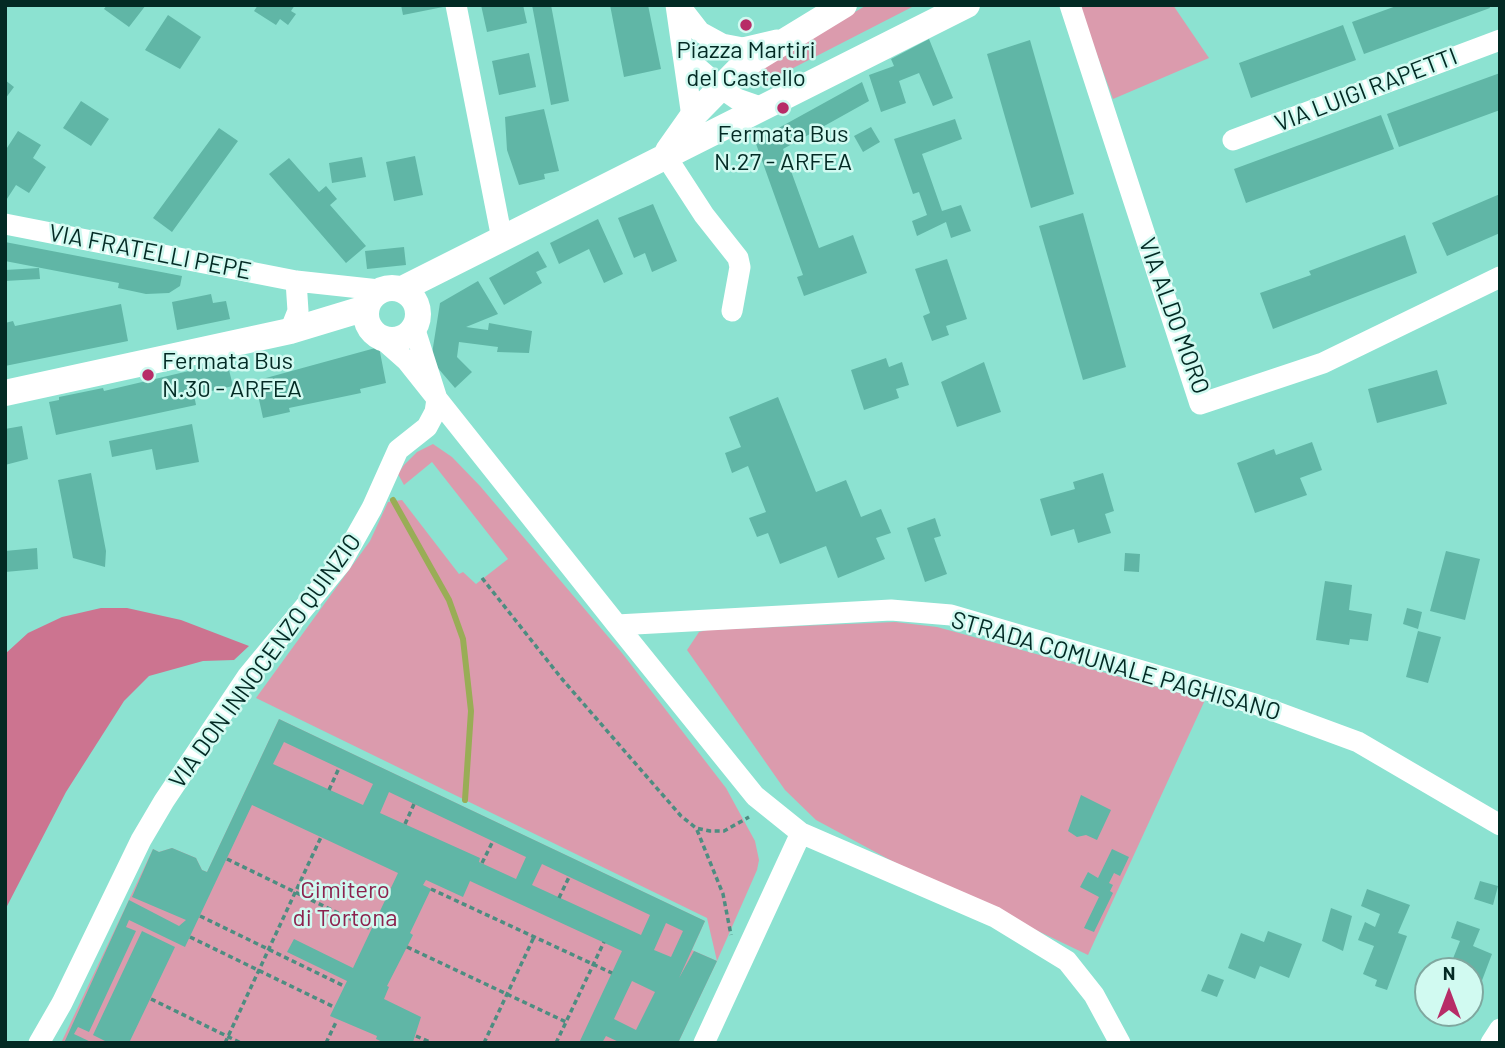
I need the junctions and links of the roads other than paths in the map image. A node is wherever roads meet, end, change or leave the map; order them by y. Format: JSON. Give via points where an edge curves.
{"nodes":[{"id":1,"x":456,"y":5,"type":"edge"},
{"id":2,"x":677,"y":5,"type":"edge"},
{"id":3,"x":844,"y":5,"type":"edge"},
{"id":4,"x":967,"y":5,"type":"edge"},
{"id":5,"x":1070,"y":5,"type":"edge"},
{"id":6,"x":789,"y":37,"type":"junction"},
{"id":7,"x":1500,"y":40,"type":"edge"},
{"id":8,"x":683,"y":55,"type":"junction"},
{"id":9,"x":721,"y":89,"type":"junction"},
{"id":10,"x":760,"y":107,"type":"junction"},
{"id":11,"x":692,"y":117,"type":"junction"},
{"id":12,"x":1233,"y":140,"type":"dead end"},
{"id":13,"x":665,"y":155,"type":"junction"},
{"id":14,"x":5,"y":224,"type":"edge"},
{"id":15,"x":502,"y":239,"type":"junction"},
{"id":16,"x":1500,"y":277,"type":"edge"},
{"id":17,"x":296,"y":281,"type":"junction"},
{"id":18,"x":387,"y":311,"type":"junction"},
{"id":19,"x":733,"y":311,"type":"dead end"},
{"id":20,"x":298,"y":329,"type":"junction"},
{"id":21,"x":5,"y":393,"type":"edge"},
{"id":22,"x":437,"y":399,"type":"junction"},
{"id":23,"x":617,"y":625,"type":"junction"},
{"id":24,"x":1500,"y":825,"type":"edge"},
{"id":25,"x":801,"y":833,"type":"junction"},
{"id":26,"x":1500,"y":1029,"type":"edge"},
{"id":27,"x":39,"y":1043,"type":"edge"},
{"id":28,"x":704,"y":1043,"type":"edge"},
{"id":29,"x":1120,"y":1043,"type":"edge"},
{"id":30,"x":1491,"y":1043,"type":"edge"}],
"edges":[{"from":1,"to":15,"type":"street"},
{"from":2,"to":6,"type":"street","via":[[701,32],[722,44],[743,48]]},
{"from":2,"to":8,"type":"street"},
{"from":3,"to":6,"type":"street"},
{"from":4,"to":10,"type":"street"},
{"from":5,"to":16,"type":"street","name":"VIA ALDO MORO","via":[[1200,404],[1323,363]]},
{"from":6,"to":9,"type":"street","via":[[739,69]]},
{"from":7,"to":12,"type":"street","name":"VIA LUIGI RAPETTI"},
{"from":8,"to":9,"type":"street"},
{"from":8,"to":11,"type":"street"},
{"from":9,"to":10,"type":"street"},
{"from":9,"to":11,"type":"street"},
{"from":10,"to":13,"type":"street"},
{"from":11,"to":13,"type":"street"},
{"from":13,"to":15,"type":"street"},
{"from":13,"to":19,"type":"street","via":[[738,258]]},
{"from":14,"to":17,"type":"street","name":"VIA FRATELLI PEPE"},
{"from":15,"to":18,"type":"street"},
{"from":17,"to":18,"type":"street","name":"VIA FRATELLI PEPE"},
{"from":17,"to":20,"type":"street"},
{"from":18,"to":20,"type":"street"},
{"from":18,"to":22,"type":"street"},
{"from":18,"to":22,"type":"street","via":[[407,361]]},
{"from":20,"to":21,"type":"street"},
{"from":22,"to":23,"type":"street"},
{"from":22,"to":27,"type":"street","name":"VIA DON INNOCENZO QUINZIO","via":[[427,427],[398,450],[341,563],[247,677],[164,802]]},
{"from":23,"to":24,"type":"street","name":"STRADA COMUNALE PAGHISANO","via":[[891,610],[951,615],[1255,704],[1346,737]]},
{"from":23,"to":25,"type":"street","via":[[755,796]]},
{"from":25,"to":28,"type":"street"},
{"from":25,"to":29,"type":"street","via":[[995,917],[1067,961],[1094,995]]},
{"from":26,"to":30,"type":"street"}]}
